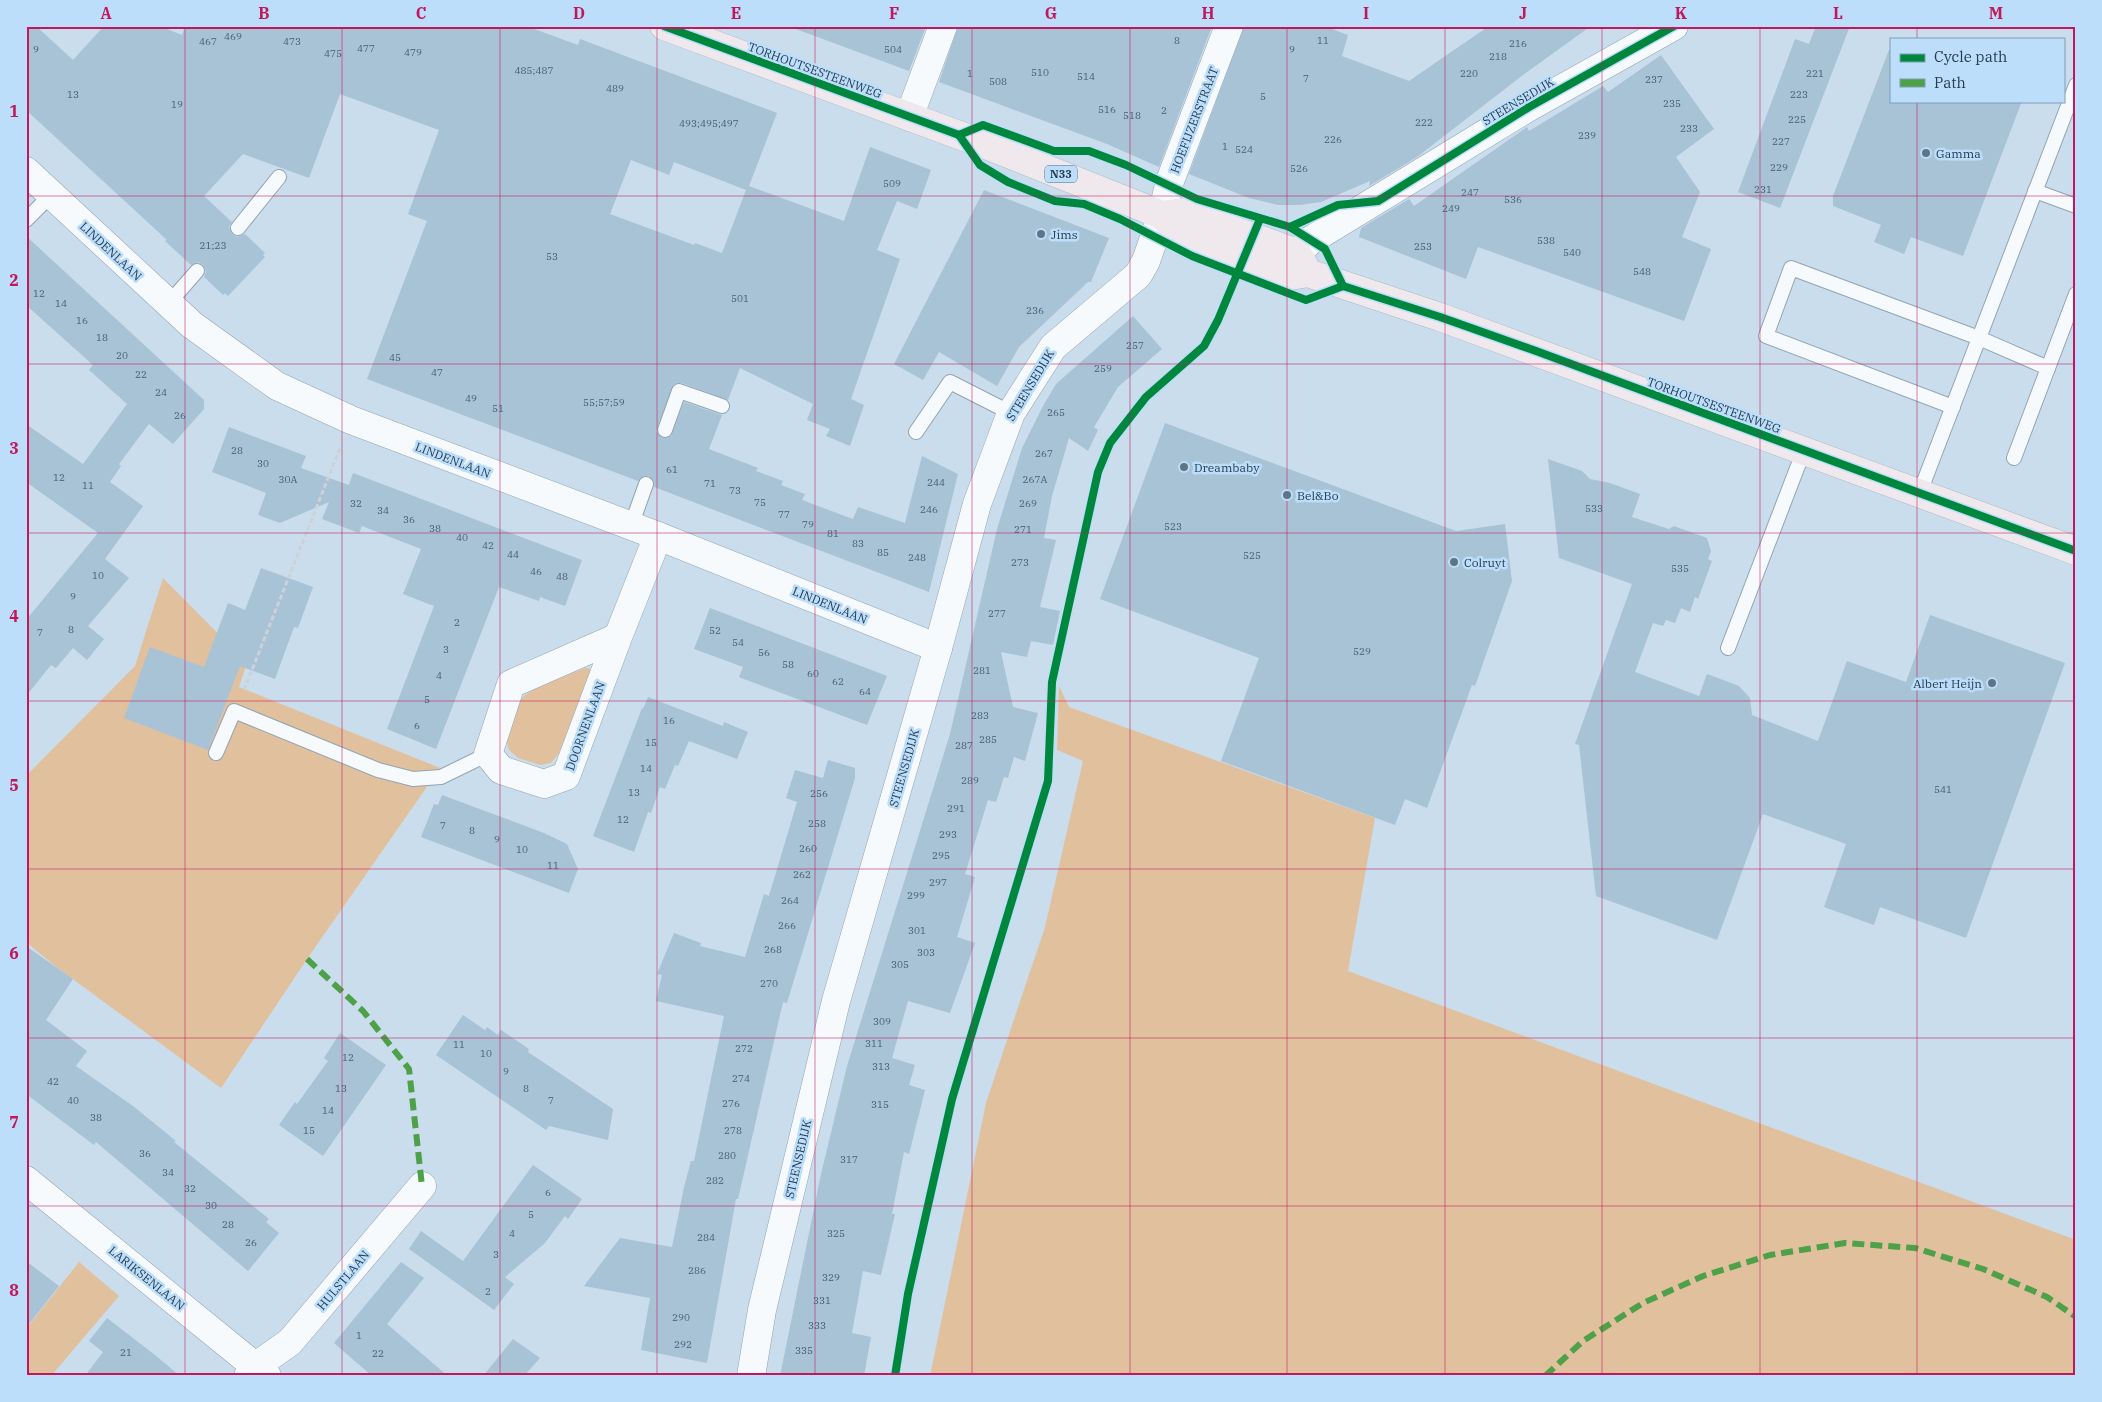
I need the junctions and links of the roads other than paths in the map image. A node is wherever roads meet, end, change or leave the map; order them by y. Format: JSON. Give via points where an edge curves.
{"nodes":[{"id":1,"x":664,"y":26,"type":"edge"},
{"id":2,"x":943,"y":26,"type":"edge"},
{"id":3,"x":1229,"y":26,"type":"edge"},
{"id":4,"x":1674,"y":26,"type":"edge"},
{"id":5,"x":2076,"y":85,"type":"edge"},
{"id":6,"x":909,"y":117,"type":"junction"},
{"id":7,"x":26,"y":171,"type":"edge"},
{"id":8,"x":279,"y":177,"type":"dead end"},
{"id":9,"x":2035,"y":191,"type":"junction"},
{"id":10,"x":51,"y":195,"type":"junction"},
{"id":11,"x":2076,"y":206,"type":"edge"},
{"id":12,"x":1162,"y":215,"type":"junction"},
{"id":13,"x":26,"y":220,"type":"edge"},
{"id":14,"x":238,"y":228,"type":"dead end"},
{"id":15,"x":1296,"y":267,"type":"junction"},
{"id":16,"x":197,"y":271,"type":"dead end"},
{"id":17,"x":2076,"y":294,"type":"edge"},
{"id":18,"x":168,"y":304,"type":"junction"},
{"id":19,"x":1979,"y":338,"type":"junction"},
{"id":20,"x":2048,"y":368,"type":"junction"},
{"id":21,"x":722,"y":406,"type":"dead end"},
{"id":22,"x":1953,"y":407,"type":"junction"},
{"id":23,"x":1010,"y":413,"type":"junction"},
{"id":24,"x":665,"y":430,"type":"dead end"},
{"id":25,"x":916,"y":432,"type":"dead end"},
{"id":26,"x":1804,"y":450,"type":"junction"},
{"id":27,"x":2014,"y":458,"type":"dead end"},
{"id":28,"x":646,"y":484,"type":"dead end"},
{"id":29,"x":1920,"y":492,"type":"junction"},
{"id":30,"x":631,"y":526,"type":"junction"},
{"id":31,"x":658,"y":536,"type":"junction"},
{"id":32,"x":2076,"y":551,"type":"edge"},
{"id":33,"x":618,"y":637,"type":"junction"},
{"id":34,"x":938,"y":648,"type":"junction"},
{"id":35,"x":1728,"y":648,"type":"dead end"},
{"id":36,"x":216,"y":752,"type":"dead end"},
{"id":37,"x":488,"y":754,"type":"junction"},
{"id":38,"x":26,"y":1180,"type":"edge"},
{"id":39,"x":422,"y":1186,"type":"dead end"},
{"id":40,"x":257,"y":1373,"type":"edge"},
{"id":41,"x":751,"y":1376,"type":"edge"}],
"edges":[{"from":1,"to":6,"type":"main road","name":"TORHOUTSESTEENWEG","number":"N33"},
{"from":2,"to":6,"type":"street"},
{"from":3,"to":12,"type":"street","name":"HOEFIJZERSTRAAT","via":[[1170,182]]},
{"from":4,"to":15,"type":"street","name":"STEENSEDIJK","via":[[1529,107],[1312,240]]},
{"from":5,"to":9,"type":"lane"},
{"from":6,"to":12,"type":"main road","name":"TORHOUTSESTEENWEG","number":"N33"},
{"from":7,"to":10,"type":"street","name":"LINDENLAAN"},
{"from":8,"to":14,"type":"lane"},
{"from":9,"to":11,"type":"lane"},
{"from":9,"to":19,"type":"lane"},
{"from":10,"to":13,"type":"lane"},
{"from":10,"to":18,"type":"street","name":"LINDENLAAN"},
{"from":12,"to":15,"type":"main road","name":"TORHOUTSESTEENWEG","number":"N33","via":[[1181,236]]},
{"from":12,"to":23,"type":"street","name":"STEENSEDIJK","via":[[1138,275],[1053,347]]},
{"from":15,"to":26,"type":"main road","name":"TORHOUTSESTEENWEG","number":"N33"},
{"from":16,"to":18,"type":"lane"},
{"from":17,"to":20,"type":"lane"},
{"from":18,"to":30,"type":"street","name":"LINDENLAAN","via":[[276,386],[351,420]]},
{"from":19,"to":20,"type":"lane"},
{"from":19,"to":22,"type":"lane"},
{"from":19,"to":22,"type":"lane","via":[[1791,268],[1766,336]]},
{"from":20,"to":27,"type":"lane"},
{"from":21,"to":24,"type":"lane","via":[[679,391]]},
{"from":22,"to":29,"type":"lane"},
{"from":23,"to":25,"type":"lane","via":[[950,382]]},
{"from":23,"to":34,"type":"street","name":"STEENSEDIJK","via":[[977,504]]},
{"from":26,"to":29,"type":"main road","name":"TORHOUTSESTEENWEG","number":"N33"},
{"from":26,"to":35,"type":"lane"},
{"from":28,"to":30,"type":"lane"},
{"from":29,"to":32,"type":"main road","name":"TORHOUTSESTEENWEG","number":"N33"},
{"from":30,"to":31,"type":"street","name":"LINDENLAAN"},
{"from":31,"to":33,"type":"street","name":"DOORNENLAAN"},
{"from":31,"to":34,"type":"street","name":"LINDENLAAN"},
{"from":33,"to":37,"type":"street","via":[[511,684]]},
{"from":33,"to":37,"type":"street","name":"DOORNENLAAN","via":[[566,776],[544,784],[501,770]]},
{"from":34,"to":41,"type":"street","name":"STEENSEDIJK","via":[[836,1001],[762,1310]]},
{"from":36,"to":37,"type":"lane","via":[[234,711],[378,770],[412,779],[441,777]]},
{"from":38,"to":40,"type":"street","name":"LARIKSENLAAN"},
{"from":39,"to":40,"type":"street","name":"HULSTLAAN","via":[[290,1342]]}]}
